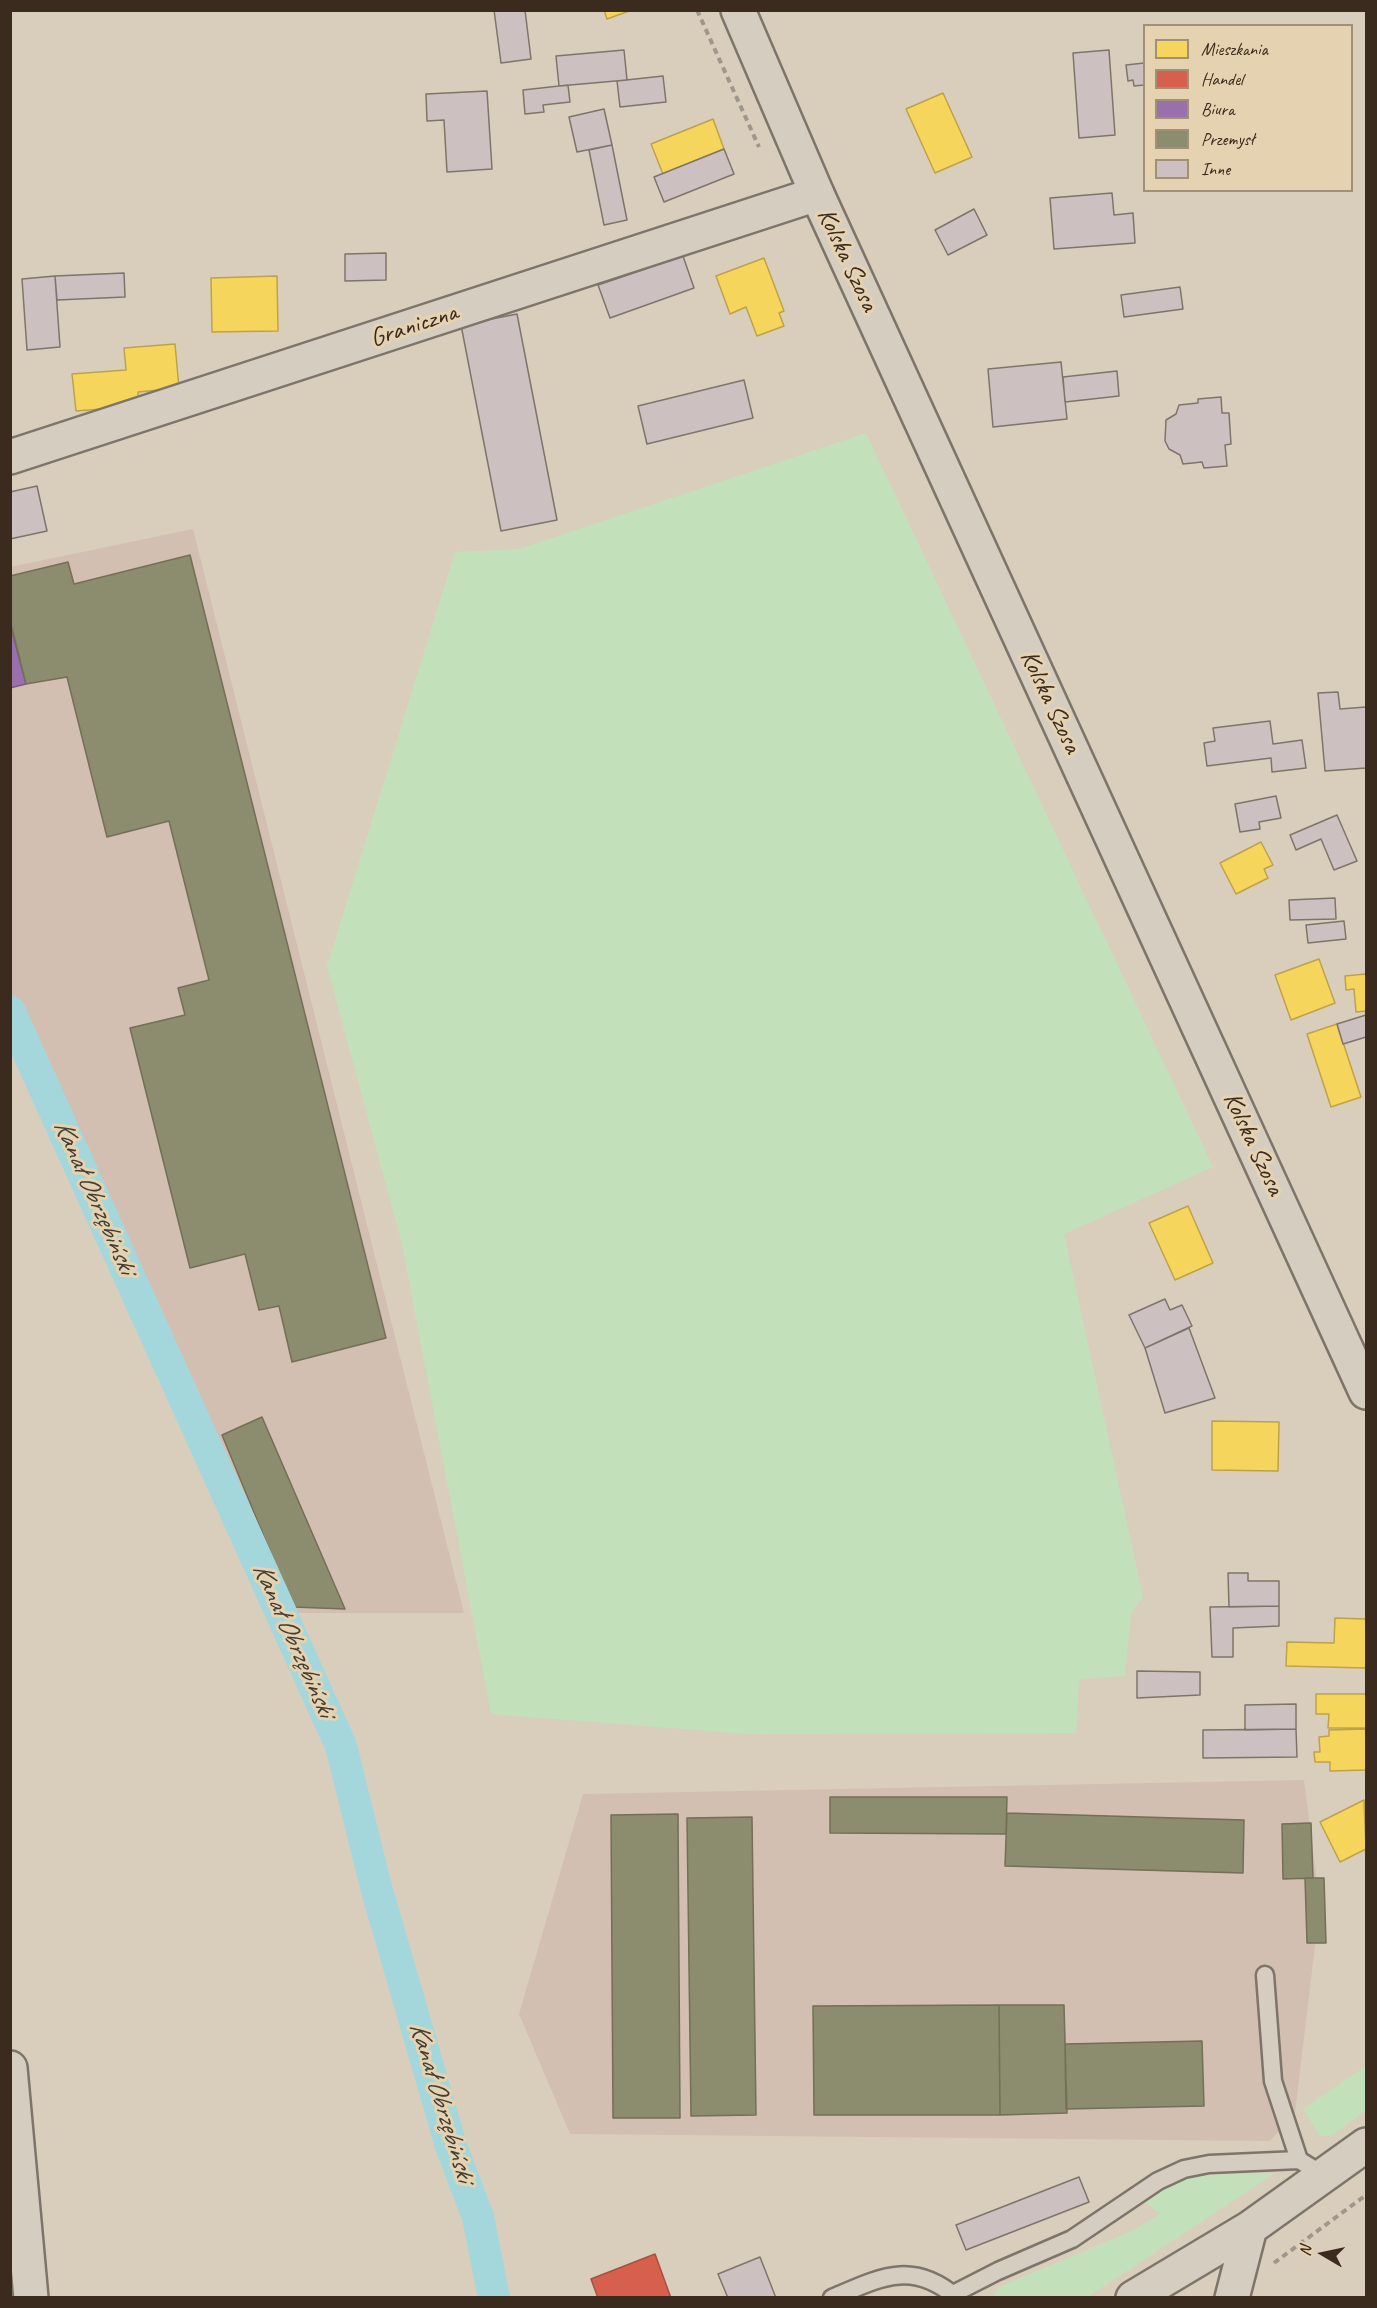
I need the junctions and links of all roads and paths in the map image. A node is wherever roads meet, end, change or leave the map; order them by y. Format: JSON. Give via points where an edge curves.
{"nodes":[{"id":1,"x":697,"y":10,"type":"edge"},
{"id":2,"x":738,"y":10,"type":"edge"},
{"id":3,"x":761,"y":151,"type":"dead end"},
{"id":4,"x":817,"y":194,"type":"junction"},
{"id":5,"x":10,"y":457,"type":"edge"},
{"id":6,"x":1366,"y":1392,"type":"edge"},
{"id":7,"x":1265,"y":1975,"type":"dead end"},
{"id":8,"x":10,"y":2068,"type":"edge"},
{"id":9,"x":1366,"y":2145,"type":"edge"},
{"id":10,"x":1312,"y":2168,"type":"junction"},
{"id":11,"x":1366,"y":2195,"type":"edge"},
{"id":12,"x":1250,"y":2229,"type":"junction"},
{"id":13,"x":1266,"y":2269,"type":"dead end"},
{"id":14,"x":1179,"y":2287,"type":"edge"},
{"id":15,"x":955,"y":2296,"type":"edge"},
{"id":16,"x":31,"y":2298,"type":"edge"},
{"id":17,"x":832,"y":2298,"type":"edge"},
{"id":18,"x":1133,"y":2298,"type":"edge"},
{"id":19,"x":1232,"y":2298,"type":"edge"}],
"edges":[{"from":1,"to":3,"type":"path"},
{"from":2,"to":4,"type":"street","name":"Kolska Szosa"},
{"from":4,"to":5,"type":"street","name":"Graniczna"},
{"from":4,"to":6,"type":"street","name":"Kolska Szosa"},
{"from":7,"to":10,"type":"lane","via":[[1273,2081]]},
{"from":8,"to":16,"type":"street"},
{"from":9,"to":10,"type":"street"},
{"from":10,"to":12,"type":"street"},
{"from":10,"to":15,"type":"lane","via":[[1220,2163],[1184,2169],[1158,2181],[1072,2239],[998,2271]]},
{"from":11,"to":13,"type":"path"},
{"from":12,"to":14,"type":"street"},
{"from":12,"to":19,"type":"street"},
{"from":14,"to":18,"type":"street"},
{"from":15,"to":17,"type":"lane","via":[[944,2286],[914,2276],[888,2275]]}]}
